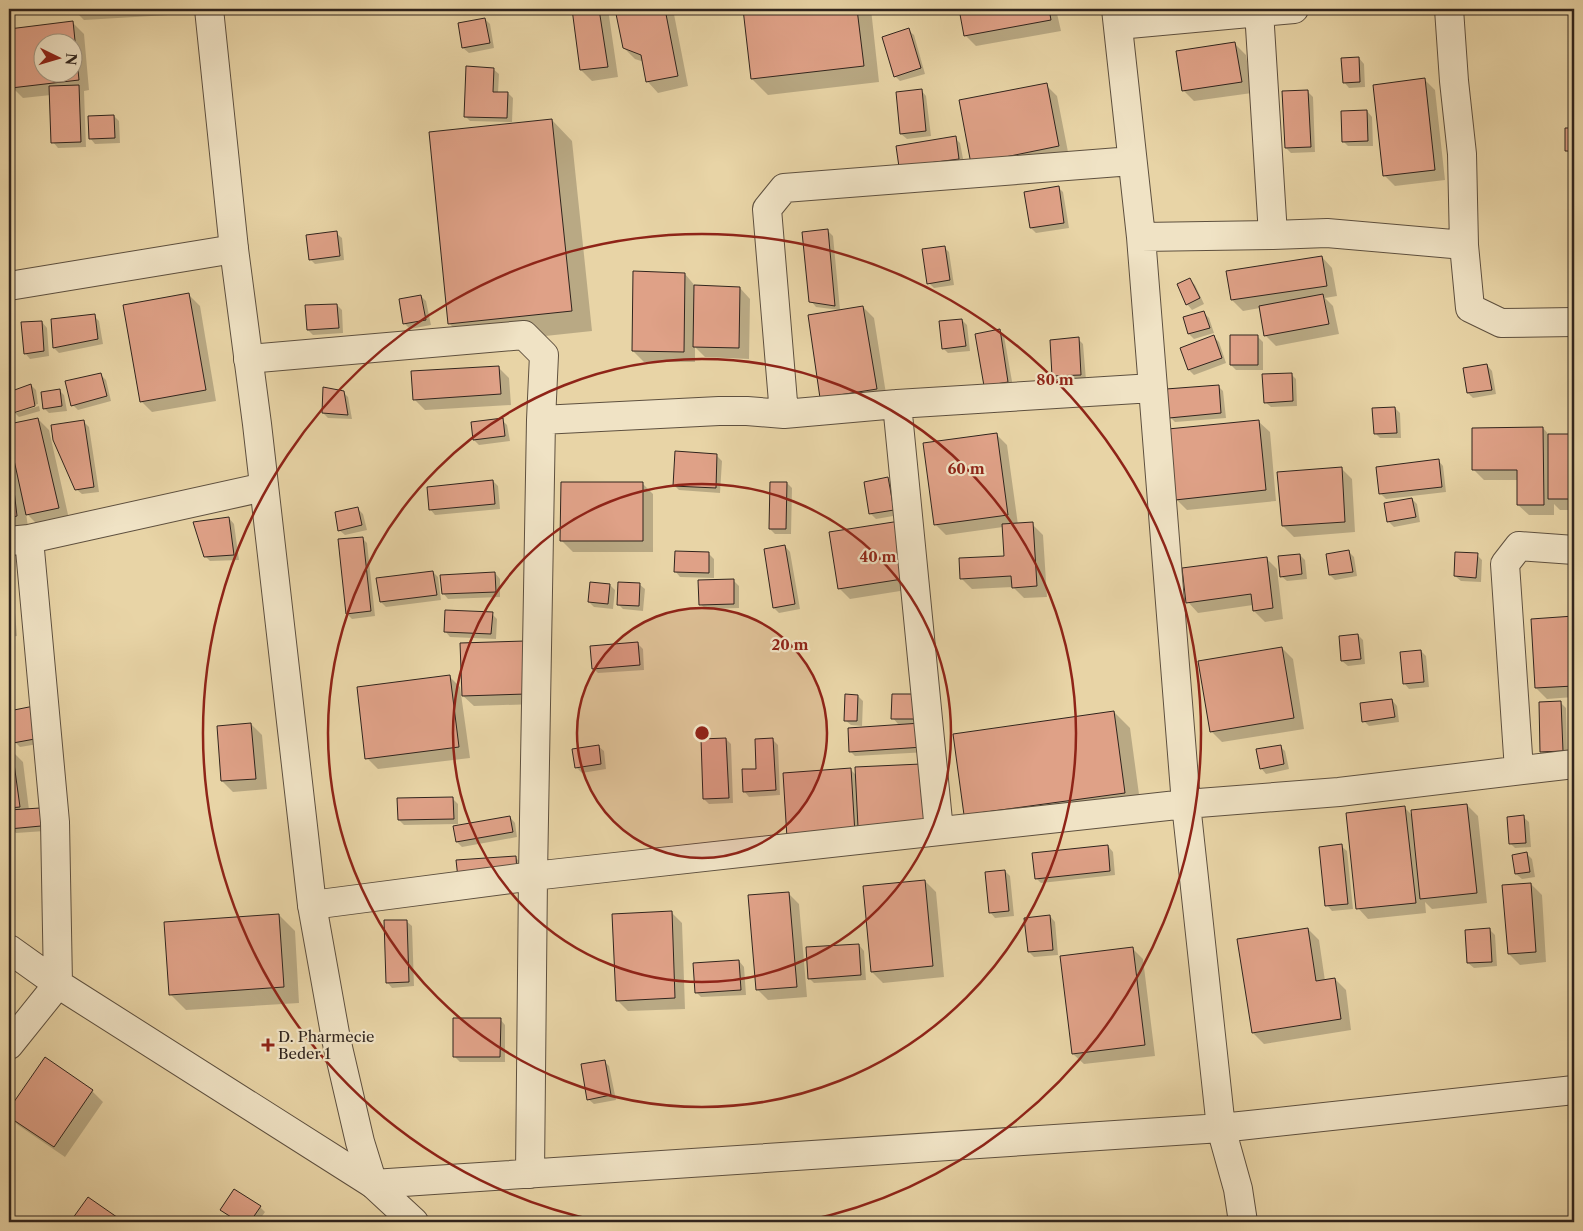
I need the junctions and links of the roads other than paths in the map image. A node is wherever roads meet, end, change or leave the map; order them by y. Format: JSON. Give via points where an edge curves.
{"nodes":[{"id":1,"x":209,"y":9,"type":"edge"},
{"id":2,"x":1294,"y":9,"type":"edge"},
{"id":3,"x":1449,"y":9,"type":"edge"},
{"id":4,"x":1259,"y":11,"type":"junction"},
{"id":5,"x":1117,"y":17,"type":"edge"},
{"id":6,"x":1132,"y":160,"type":"junction"},
{"id":7,"x":1273,"y":235,"type":"junction"},
{"id":8,"x":1141,"y":237,"type":"junction"},
{"id":9,"x":1464,"y":244,"type":"junction"},
{"id":10,"x":234,"y":249,"type":"junction"},
{"id":11,"x":9,"y":286,"type":"edge"},
{"id":12,"x":1574,"y":322,"type":"edge"},
{"id":13,"x":248,"y":359,"type":"junction"},
{"id":14,"x":1153,"y":388,"type":"junction"},
{"id":15,"x":898,"y":404,"type":"junction"},
{"id":16,"x":784,"y":414,"type":"junction"},
{"id":17,"x":541,"y":420,"type":"junction"},
{"id":18,"x":264,"y":487,"type":"junction"},
{"id":19,"x":19,"y":540,"type":"edge"},
{"id":20,"x":1574,"y":550,"type":"edge"},
{"id":21,"x":1574,"y":764,"type":"edge"},
{"id":22,"x":1520,"y":770,"type":"junction"},
{"id":23,"x":1186,"y":804,"type":"junction"},
{"id":24,"x":939,"y":831,"type":"junction"},
{"id":25,"x":533,"y":876,"type":"junction"},
{"id":26,"x":312,"y":906,"type":"junction"},
{"id":27,"x":9,"y":949,"type":"edge"},
{"id":28,"x":58,"y":984,"type":"junction"},
{"id":29,"x":9,"y":1045,"type":"edge"},
{"id":30,"x":1574,"y":1090,"type":"edge"},
{"id":31,"x":1221,"y":1128,"type":"junction"},
{"id":32,"x":530,"y":1174,"type":"junction"},
{"id":33,"x":373,"y":1184,"type":"junction"},
{"id":34,"x":414,"y":1222,"type":"edge"},
{"id":35,"x":1243,"y":1222,"type":"edge"}],
"edges":[{"from":1,"to":10,"type":"street"},
{"from":2,"to":4,"type":"street"},
{"from":3,"to":9,"type":"street","via":[[1462,154]]},
{"from":4,"to":5,"type":"street"},
{"from":4,"to":7,"type":"street"},
{"from":5,"to":6,"type":"street"},
{"from":6,"to":8,"type":"street"},
{"from":6,"to":16,"type":"street","via":[[784,188],[767,210]]},
{"from":7,"to":8,"type":"street"},
{"from":7,"to":9,"type":"street","via":[[1327,233]]},
{"from":8,"to":14,"type":"street"},
{"from":9,"to":12,"type":"street","via":[[1470,308],[1501,323]]},
{"from":10,"to":11,"type":"street"},
{"from":10,"to":13,"type":"street"},
{"from":13,"to":17,"type":"street","via":[[524,335],[544,355]]},
{"from":13,"to":18,"type":"street"},
{"from":14,"to":15,"type":"street"},
{"from":14,"to":23,"type":"street"},
{"from":15,"to":16,"type":"street"},
{"from":15,"to":24,"type":"street"},
{"from":16,"to":17,"type":"street","via":[[719,411]]},
{"from":17,"to":25,"type":"street"},
{"from":18,"to":19,"type":"street"},
{"from":18,"to":26,"type":"street"},
{"from":19,"to":28,"type":"street","via":[[55,822]]},
{"from":20,"to":22,"type":"street","via":[[1519,546],[1505,564]]},
{"from":21,"to":22,"type":"street"},
{"from":22,"to":23,"type":"street","via":[[1340,792]]},
{"from":23,"to":24,"type":"street"},
{"from":23,"to":31,"type":"street"},
{"from":24,"to":25,"type":"street"},
{"from":25,"to":26,"type":"street"},
{"from":25,"to":32,"type":"street"},
{"from":26,"to":33,"type":"street","via":[[336,1040]]},
{"from":27,"to":28,"type":"street"},
{"from":28,"to":29,"type":"street"},
{"from":28,"to":33,"type":"street"},
{"from":30,"to":31,"type":"street"},
{"from":31,"to":32,"type":"street"},
{"from":31,"to":35,"type":"street","via":[[1238,1189]]},
{"from":32,"to":33,"type":"street"},
{"from":33,"to":34,"type":"street"}]}
